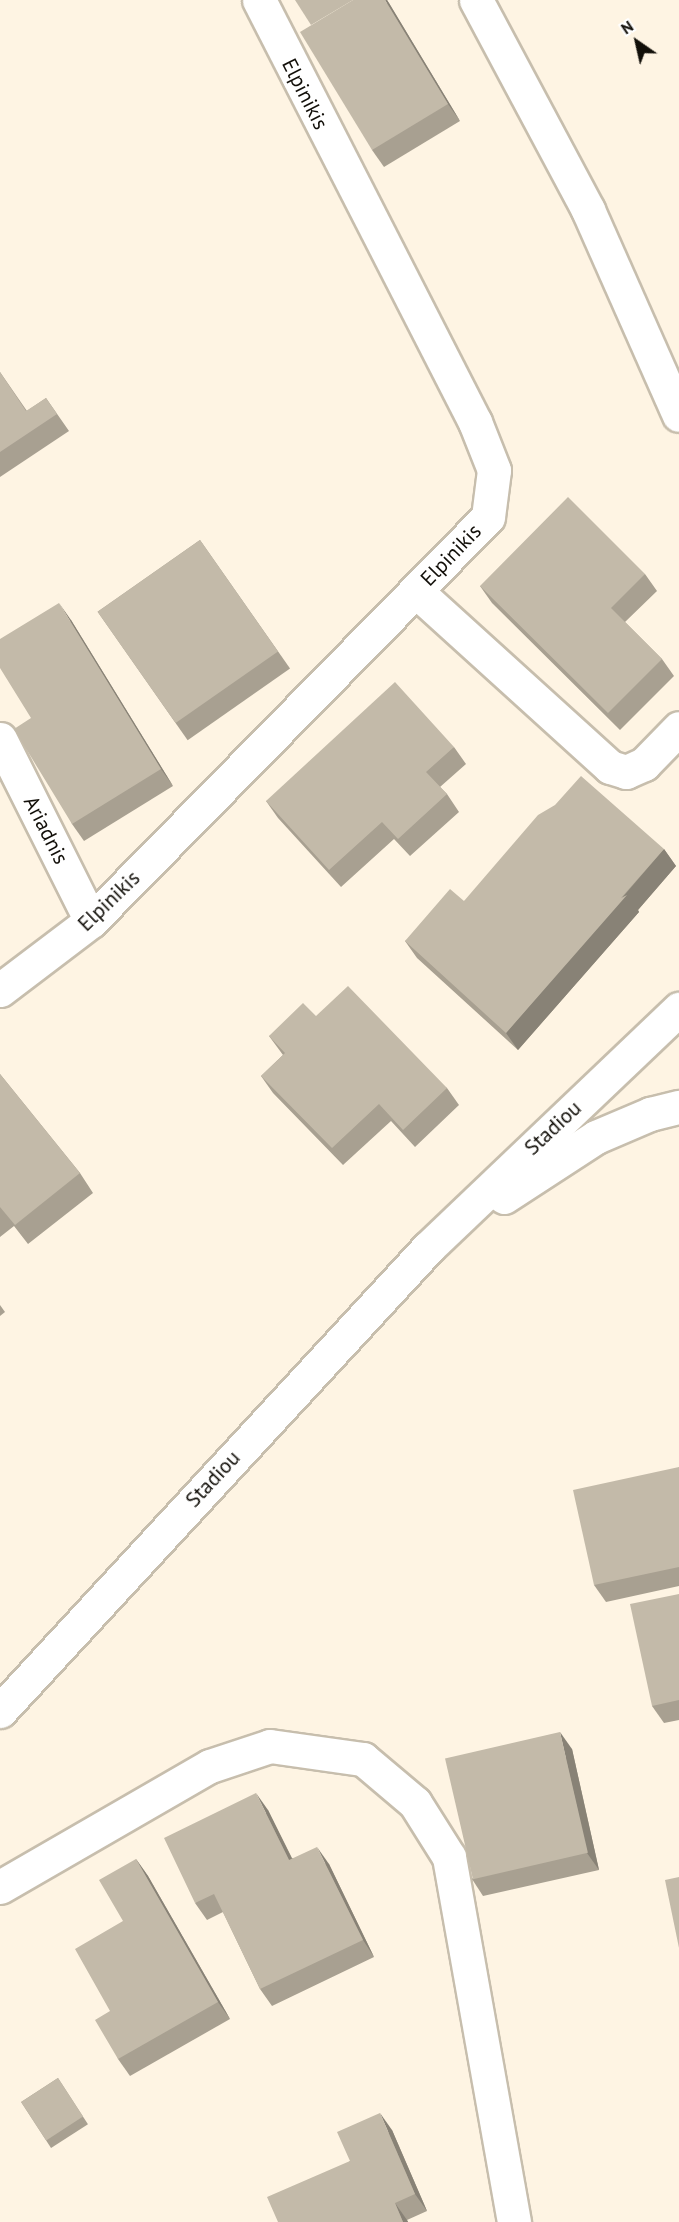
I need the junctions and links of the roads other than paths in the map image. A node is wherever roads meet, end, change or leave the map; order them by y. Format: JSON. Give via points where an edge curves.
{"nodes":[{"id":1,"x":259,"y":0,"type":"edge"},
{"id":2,"x":476,"y":0,"type":"edge"},
{"id":3,"x":679,"y":415,"type":"edge"},
{"id":4,"x":416,"y":591,"type":"junction"},
{"id":5,"x":679,"y":728,"type":"edge"},
{"id":6,"x":0,"y":739,"type":"edge"},
{"id":7,"x":92,"y":921,"type":"junction"},
{"id":8,"x":0,"y":990,"type":"edge"},
{"id":9,"x":679,"y":1009,"type":"edge"},
{"id":10,"x":679,"y":1107,"type":"edge"},
{"id":11,"x":428,"y":1248,"type":"junction"},
{"id":12,"x":0,"y":1711,"type":"edge"},
{"id":13,"x":0,"y":1887,"type":"edge"},
{"id":14,"x":514,"y":2222,"type":"edge"}],
"edges":[{"from":1,"to":4,"type":"street","name":"Elpinikis","via":[[476,422],[494,470],[488,517]]},
{"from":2,"to":3,"type":"street","via":[[588,210]]},
{"from":4,"to":5,"type":"street","via":[[610,767],[626,771],[644,764]]},
{"from":4,"to":7,"type":"street","name":"Elpinikis"},
{"from":6,"to":7,"type":"street","name":"Ariadnis"},
{"from":7,"to":8,"type":"street","name":"Elpinikis"},
{"from":9,"to":11,"type":"street","name":"Stadiou"},
{"from":10,"to":11,"type":"street","name":"Stadiou","via":[[650,1114],[596,1137]]},
{"from":11,"to":12,"type":"street","name":"Stadiou"},
{"from":13,"to":14,"type":"street","via":[[210,1766],[270,1746],[363,1759],[415,1803],[449,1857]]}]}
